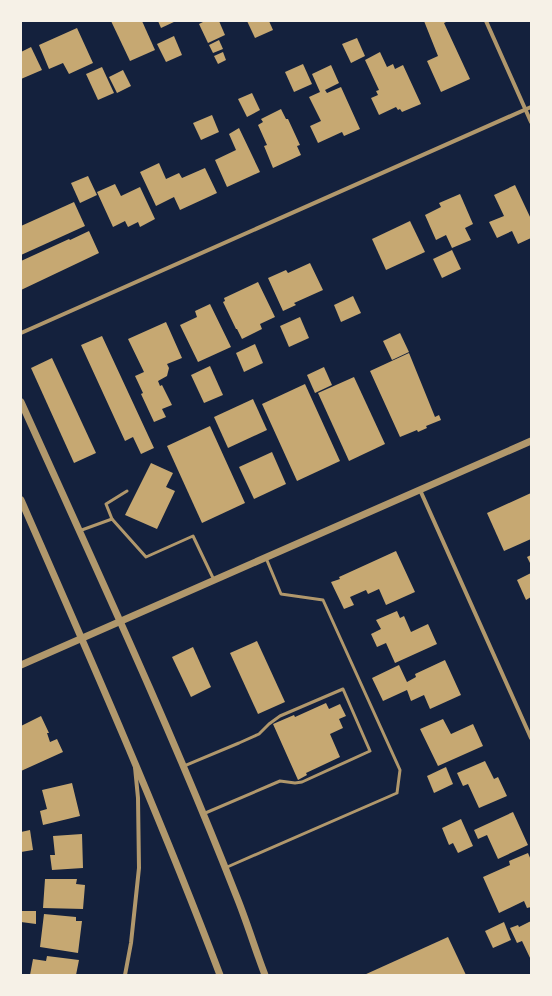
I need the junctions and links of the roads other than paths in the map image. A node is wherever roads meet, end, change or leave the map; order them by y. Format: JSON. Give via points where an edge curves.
{"nodes":[{"id":1,"x":486,"y":21,"type":"edge"},
{"id":2,"x":531,"y":107,"type":"edge"},
{"id":3,"x":525,"y":109,"type":"junction"},
{"id":4,"x":531,"y":122,"type":"edge"},
{"id":5,"x":21,"y":333,"type":"edge"},
{"id":6,"x":21,"y":402,"type":"edge"},
{"id":7,"x":531,"y":441,"type":"edge"},
{"id":8,"x":420,"y":490,"type":"junction"},
{"id":9,"x":127,"y":491,"type":"dead end"},
{"id":10,"x":21,"y":500,"type":"edge"},
{"id":11,"x":112,"y":519,"type":"junction"},
{"id":12,"x":79,"y":531,"type":"junction"},
{"id":13,"x":266,"y":557,"type":"junction"},
{"id":14,"x":214,"y":580,"type":"junction"},
{"id":15,"x":120,"y":622,"type":"junction"},
{"id":16,"x":82,"y":638,"type":"junction"},
{"id":17,"x":21,"y":665,"type":"edge"},
{"id":18,"x":531,"y":738,"type":"edge"},
{"id":19,"x":134,"y":763,"type":"junction"},
{"id":20,"x":183,"y":766,"type":"junction"},
{"id":21,"x":203,"y":814,"type":"junction"},
{"id":22,"x":225,"y":868,"type":"junction"},
{"id":23,"x":125,"y":975,"type":"edge"},
{"id":24,"x":220,"y":975,"type":"edge"},
{"id":25,"x":265,"y":975,"type":"edge"}],
"edges":[{"from":1,"to":3,"type":"street"},
{"from":2,"to":3,"type":"street"},
{"from":3,"to":4,"type":"street"},
{"from":3,"to":5,"type":"street"},
{"from":6,"to":12,"type":"street"},
{"from":7,"to":8,"type":"street"},
{"from":8,"to":13,"type":"street"},
{"from":8,"to":18,"type":"street"},
{"from":9,"to":11,"type":"lane","via":[[106,504]]},
{"from":10,"to":16,"type":"street"},
{"from":11,"to":12,"type":"lane"},
{"from":11,"to":14,"type":"lane","via":[[146,556],[193,536]]},
{"from":12,"to":15,"type":"street"},
{"from":13,"to":14,"type":"street"},
{"from":13,"to":22,"type":"lane","via":[[282,594],[323,600],[400,770],[397,793]]},
{"from":14,"to":15,"type":"street"},
{"from":15,"to":16,"type":"street"},
{"from":15,"to":20,"type":"street"},
{"from":16,"to":17,"type":"street"},
{"from":16,"to":19,"type":"street"},
{"from":19,"to":23,"type":"street","via":[[138,798],[139,868]]},
{"from":19,"to":24,"type":"street","via":[[184,879]]},
{"from":20,"to":21,"type":"street"},
{"from":20,"to":21,"type":"lane","via":[[260,734],[280,716],[343,689],[370,751],[302,782],[280,781]]},
{"from":21,"to":22,"type":"street"},
{"from":22,"to":25,"type":"street"}]}
